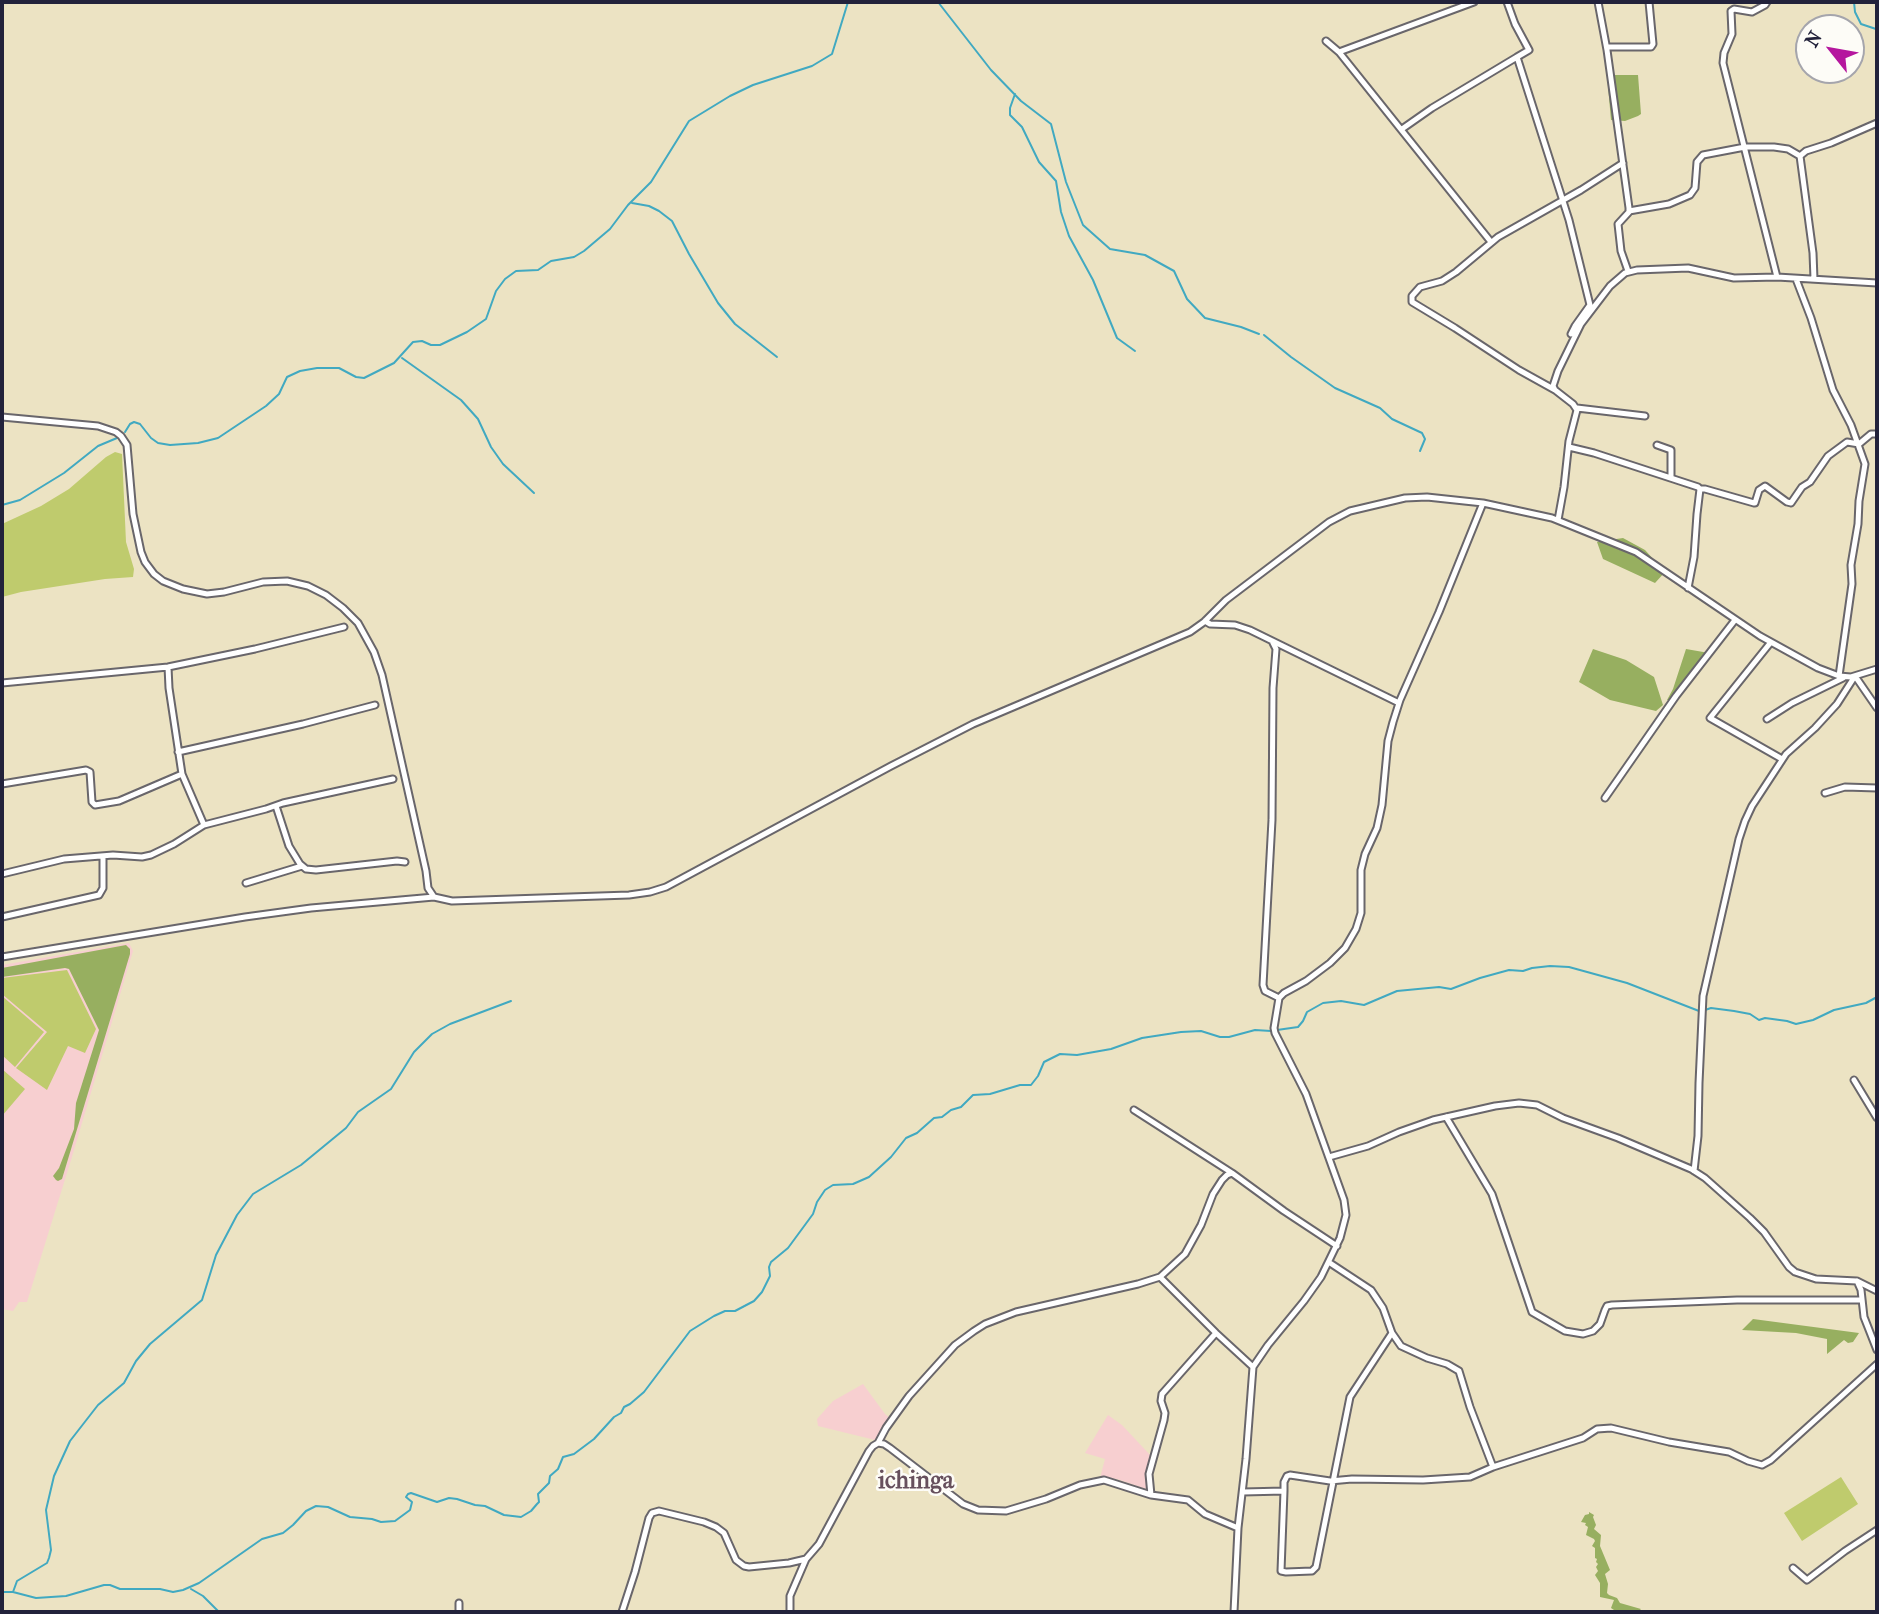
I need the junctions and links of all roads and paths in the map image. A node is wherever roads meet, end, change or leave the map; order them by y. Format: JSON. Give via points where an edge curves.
{"nodes":[{"id":1,"x":1474,"y":2,"type":"edge"},
{"id":2,"x":1507,"y":2,"type":"edge"},
{"id":3,"x":1598,"y":2,"type":"edge"},
{"id":4,"x":1649,"y":2,"type":"edge"},
{"id":5,"x":1768,"y":2,"type":"edge"},
{"id":6,"x":1326,"y":41,"type":"dead end"},
{"id":7,"x":1607,"y":47,"type":"junction"},
{"id":8,"x":1339,"y":52,"type":"junction"},
{"id":9,"x":1517,"y":57,"type":"junction"},
{"id":10,"x":1877,"y":123,"type":"edge"},
{"id":11,"x":1402,"y":129,"type":"junction"},
{"id":12,"x":1744,"y":148,"type":"junction"},
{"id":13,"x":1800,"y":156,"type":"junction"},
{"id":14,"x":1623,"y":163,"type":"junction"},
{"id":15,"x":1563,"y":200,"type":"junction"},
{"id":16,"x":1629,"y":211,"type":"junction"},
{"id":17,"x":1491,"y":242,"type":"junction"},
{"id":18,"x":1628,"y":271,"type":"junction"},
{"id":19,"x":1777,"y":277,"type":"junction"},
{"id":20,"x":1796,"y":278,"type":"junction"},
{"id":21,"x":1814,"y":279,"type":"junction"},
{"id":22,"x":1877,"y":283,"type":"edge"},
{"id":23,"x":1570,"y":344,"type":"junction"},
{"id":24,"x":1555,"y":390,"type":"junction"},
{"id":25,"x":1577,"y":408,"type":"junction"},
{"id":26,"x":1645,"y":416,"type":"dead end"},
{"id":27,"x":2,"y":417,"type":"edge"},
{"id":28,"x":1877,"y":434,"type":"edge"},
{"id":29,"x":1857,"y":444,"type":"junction"},
{"id":30,"x":1657,"y":446,"type":"dead end"},
{"id":31,"x":1569,"y":447,"type":"junction"},
{"id":32,"x":1671,"y":478,"type":"junction"},
{"id":33,"x":1700,"y":489,"type":"junction"},
{"id":34,"x":1483,"y":503,"type":"junction"},
{"id":35,"x":1558,"y":520,"type":"junction"},
{"id":36,"x":1688,"y":589,"type":"junction"},
{"id":37,"x":1735,"y":620,"type":"junction"},
{"id":38,"x":1205,"y":621,"type":"junction"},
{"id":39,"x":344,"y":627,"type":"dead end"},
{"id":40,"x":1772,"y":642,"type":"junction"},
{"id":41,"x":1273,"y":643,"type":"junction"},
{"id":42,"x":168,"y":667,"type":"junction"},
{"id":43,"x":1877,"y":669,"type":"edge"},
{"id":44,"x":1843,"y":676,"type":"junction"},
{"id":45,"x":1855,"y":676,"type":"junction"},
{"id":46,"x":2,"y":683,"type":"edge"},
{"id":47,"x":1399,"y":704,"type":"junction"},
{"id":48,"x":375,"y":705,"type":"dead end"},
{"id":49,"x":1877,"y":708,"type":"edge"},
{"id":50,"x":1767,"y":719,"type":"dead end"},
{"id":51,"x":178,"y":752,"type":"junction"},
{"id":52,"x":1782,"y":759,"type":"junction"},
{"id":53,"x":182,"y":774,"type":"junction"},
{"id":54,"x":393,"y":779,"type":"dead end"},
{"id":55,"x":2,"y":784,"type":"edge"},
{"id":56,"x":1877,"y":788,"type":"edge"},
{"id":57,"x":1825,"y":793,"type":"dead end"},
{"id":58,"x":1605,"y":797,"type":"dead end"},
{"id":59,"x":276,"y":806,"type":"junction"},
{"id":60,"x":204,"y":825,"type":"junction"},
{"id":61,"x":103,"y":856,"type":"junction"},
{"id":62,"x":405,"y":862,"type":"dead end"},
{"id":63,"x":302,"y":866,"type":"junction"},
{"id":64,"x":2,"y":874,"type":"edge"},
{"id":65,"x":246,"y":883,"type":"dead end"},
{"id":66,"x":434,"y":897,"type":"junction"},
{"id":67,"x":2,"y":917,"type":"edge"},
{"id":68,"x":2,"y":957,"type":"edge"},
{"id":69,"x":1279,"y":998,"type":"junction"},
{"id":70,"x":1854,"y":1080,"type":"dead end"},
{"id":71,"x":1134,"y":1110,"type":"dead end"},
{"id":72,"x":1446,"y":1117,"type":"junction"},
{"id":73,"x":1877,"y":1118,"type":"edge"},
{"id":74,"x":1329,"y":1157,"type":"junction"},
{"id":75,"x":1224,"y":1167,"type":"junction"},
{"id":76,"x":1694,"y":1171,"type":"junction"},
{"id":77,"x":1232,"y":1173,"type":"junction"},
{"id":78,"x":1222,"y":1180,"type":"junction"},
{"id":79,"x":1337,"y":1246,"type":"junction"},
{"id":80,"x":1330,"y":1263,"type":"junction"},
{"id":81,"x":1160,"y":1276,"type":"junction"},
{"id":82,"x":1857,"y":1281,"type":"junction"},
{"id":83,"x":1877,"y":1291,"type":"edge"},
{"id":84,"x":1862,"y":1300,"type":"junction"},
{"id":85,"x":1216,"y":1333,"type":"junction"},
{"id":86,"x":1392,"y":1333,"type":"junction"},
{"id":87,"x":1877,"y":1350,"type":"edge"},
{"id":88,"x":1877,"y":1364,"type":"edge"},
{"id":89,"x":1253,"y":1367,"type":"junction"},
{"id":90,"x":878,"y":1443,"type":"junction"},
{"id":91,"x":1493,"y":1467,"type":"junction"},
{"id":92,"x":1333,"y":1481,"type":"junction"},
{"id":93,"x":1284,"y":1491,"type":"junction"},
{"id":94,"x":1243,"y":1492,"type":"junction"},
{"id":95,"x":1151,"y":1494,"type":"junction"},
{"id":96,"x":1238,"y":1528,"type":"junction"},
{"id":97,"x":1877,"y":1530,"type":"edge"},
{"id":98,"x":806,"y":1559,"type":"junction"},
{"id":99,"x":1793,"y":1568,"type":"dead end"},
{"id":100,"x":459,"y":1603,"type":"dead end"},
{"id":101,"x":459,"y":1612,"type":"edge"},
{"id":102,"x":622,"y":1612,"type":"edge"},
{"id":103,"x":790,"y":1612,"type":"edge"},
{"id":104,"x":1234,"y":1612,"type":"edge"}],
"edges":[{"from":1,"to":8,"type":"street"},
{"from":2,"to":9,"type":"street","via":[[1529,50]]},
{"from":3,"to":7,"type":"street"},
{"from":4,"to":7,"type":"street","via":[[1651,47]]},
{"from":5,"to":12,"type":"street","via":[[1752,12],[1731,11],[1732,34],[1724,52]]},
{"from":6,"to":8,"type":"street"},
{"from":7,"to":14,"type":"street"},
{"from":8,"to":11,"type":"street"},
{"from":9,"to":11,"type":"street"},
{"from":9,"to":15,"type":"street"},
{"from":10,"to":13,"type":"street"},
{"from":11,"to":17,"type":"street"},
{"from":12,"to":13,"type":"street","via":[[1774,147]]},
{"from":12,"to":16,"type":"street","via":[[1700,157],[1696,188],[1690,195]]},
{"from":12,"to":19,"type":"street"},
{"from":13,"to":21,"type":"street"},
{"from":14,"to":15,"type":"street"},
{"from":14,"to":16,"type":"street"},
{"from":15,"to":17,"type":"street"},
{"from":15,"to":23,"type":"street","via":[[1590,305],[1575,326]]},
{"from":16,"to":18,"type":"street","via":[[1618,224]]},
{"from":17,"to":24,"type":"street","via":[[1452,275],[1416,290],[1412,302]]},
{"from":18,"to":19,"type":"street","via":[[1688,268],[1727,278]]},
{"from":18,"to":23,"type":"street","via":[[1610,286]]},
{"from":19,"to":20,"type":"street"},
{"from":20,"to":21,"type":"street"},
{"from":20,"to":29,"type":"street","via":[[1833,390]]},
{"from":21,"to":22,"type":"street"},
{"from":23,"to":24,"type":"street"},
{"from":24,"to":25,"type":"street"},
{"from":25,"to":26,"type":"street"},
{"from":25,"to":31,"type":"street"},
{"from":27,"to":66,"type":"street","via":[[98,426],[121,436],[129,453],[141,552],[163,581],[206,594],[287,581],[326,595],[358,623],[382,675],[428,888]]},
{"from":28,"to":29,"type":"street"},
{"from":29,"to":33,"type":"street","via":[[1847,442],[1828,456],[1791,503],[1765,486],[1755,503]]},
{"from":29,"to":44,"type":"street","via":[[1865,464],[1851,565]]},
{"from":30,"to":32,"type":"street","via":[[1671,450]]},
{"from":31,"to":32,"type":"street"},
{"from":31,"to":35,"type":"street"},
{"from":32,"to":33,"type":"street"},
{"from":33,"to":36,"type":"street"},
{"from":34,"to":35,"type":"street"},
{"from":34,"to":38,"type":"street","via":[[1412,496],[1350,510],[1276,561]]},
{"from":34,"to":47,"type":"street"},
{"from":35,"to":36,"type":"street","via":[[1629,548]]},
{"from":36,"to":37,"type":"street"},
{"from":37,"to":40,"type":"street"},
{"from":37,"to":58,"type":"street"},
{"from":38,"to":41,"type":"street","via":[[1242,627]]},
{"from":38,"to":66,"type":"street","via":[[1190,632],[974,724],[666,887],[629,895],[453,901]]},
{"from":39,"to":42,"type":"street"},
{"from":40,"to":44,"type":"street","via":[[1818,668]]},
{"from":40,"to":52,"type":"street","via":[[1710,718]]},
{"from":41,"to":47,"type":"street"},
{"from":41,"to":69,"type":"street","via":[[1272,820],[1263,985]]},
{"from":42,"to":46,"type":"street"},
{"from":42,"to":51,"type":"street"},
{"from":43,"to":45,"type":"street"},
{"from":44,"to":45,"type":"street"},
{"from":44,"to":50,"type":"street"},
{"from":45,"to":49,"type":"street"},
{"from":45,"to":52,"type":"street","via":[[1837,704]]},
{"from":47,"to":69,"type":"street","via":[[1388,741],[1377,828],[1361,870],[1361,913],[1356,929],[1336,957]]},
{"from":48,"to":51,"type":"street"},
{"from":51,"to":53,"type":"street"},
{"from":52,"to":76,"type":"street","via":[[1745,821],[1703,996]]},
{"from":53,"to":55,"type":"street","via":[[119,801],[95,805],[86,770]]},
{"from":53,"to":60,"type":"street"},
{"from":54,"to":59,"type":"street"},
{"from":56,"to":57,"type":"street","via":[[1845,787]]},
{"from":59,"to":60,"type":"street"},
{"from":59,"to":63,"type":"street","via":[[289,846]]},
{"from":60,"to":61,"type":"street","via":[[151,855]]},
{"from":61,"to":64,"type":"street","via":[[64,859]]},
{"from":61,"to":67,"type":"street","via":[[99,895]]},
{"from":62,"to":63,"type":"street","via":[[316,870]]},
{"from":63,"to":65,"type":"street"},
{"from":66,"to":68,"type":"street","via":[[311,908]]},
{"from":69,"to":74,"type":"street","via":[[1275,1030]]},
{"from":70,"to":73,"type":"street"},
{"from":71,"to":75,"type":"street"},
{"from":72,"to":74,"type":"street"},
{"from":72,"to":76,"type":"street","via":[[1495,1106],[1536,1105]]},
{"from":72,"to":84,"type":"street","via":[[1490,1188],[1532,1312],[1565,1331],[1593,1331],[1612,1305]]},
{"from":74,"to":79,"type":"street","via":[[1346,1211]]},
{"from":75,"to":77,"type":"street"},
{"from":75,"to":78,"type":"street"},
{"from":76,"to":82,"type":"street","via":[[1750,1218],[1795,1272],[1816,1279]]},
{"from":77,"to":78,"type":"street"},
{"from":77,"to":79,"type":"street"},
{"from":78,"to":81,"type":"street","via":[[1185,1254]]},
{"from":79,"to":80,"type":"street"},
{"from":80,"to":86,"type":"street","via":[[1371,1290]]},
{"from":80,"to":89,"type":"street"},
{"from":81,"to":85,"type":"street"},
{"from":81,"to":90,"type":"street","via":[[985,1324],[955,1345],[909,1396]]},
{"from":82,"to":83,"type":"street"},
{"from":82,"to":84,"type":"street"},
{"from":84,"to":87,"type":"street"},
{"from":85,"to":89,"type":"street"},
{"from":85,"to":95,"type":"street","via":[[1162,1394],[1165,1413],[1149,1474]]},
{"from":86,"to":91,"type":"street","via":[[1404,1348],[1459,1371]]},
{"from":86,"to":92,"type":"street","via":[[1350,1397]]},
{"from":88,"to":91,"type":"street","via":[[1762,1465],[1729,1452],[1611,1428]]},
{"from":89,"to":94,"type":"street"},
{"from":90,"to":95,"type":"street","via":[[978,1510],[1006,1511],[1104,1480]]},
{"from":90,"to":98,"type":"street"},
{"from":91,"to":92,"type":"street","via":[[1462,1478]]},
{"from":92,"to":93,"type":"street","via":[[1290,1475],[1283,1482]]},
{"from":92,"to":93,"type":"street","via":[[1317,1567],[1312,1571],[1282,1571]]},
{"from":93,"to":94,"type":"street"},
{"from":94,"to":96,"type":"street"},
{"from":95,"to":96,"type":"street","via":[[1186,1499],[1205,1514]]},
{"from":96,"to":104,"type":"street"},
{"from":97,"to":99,"type":"street","via":[[1807,1580]]},
{"from":98,"to":102,"type":"street","via":[[744,1566],[716,1527],[654,1512]]},
{"from":98,"to":103,"type":"street","via":[[790,1596]]},
{"from":100,"to":101,"type":"street"}]}
